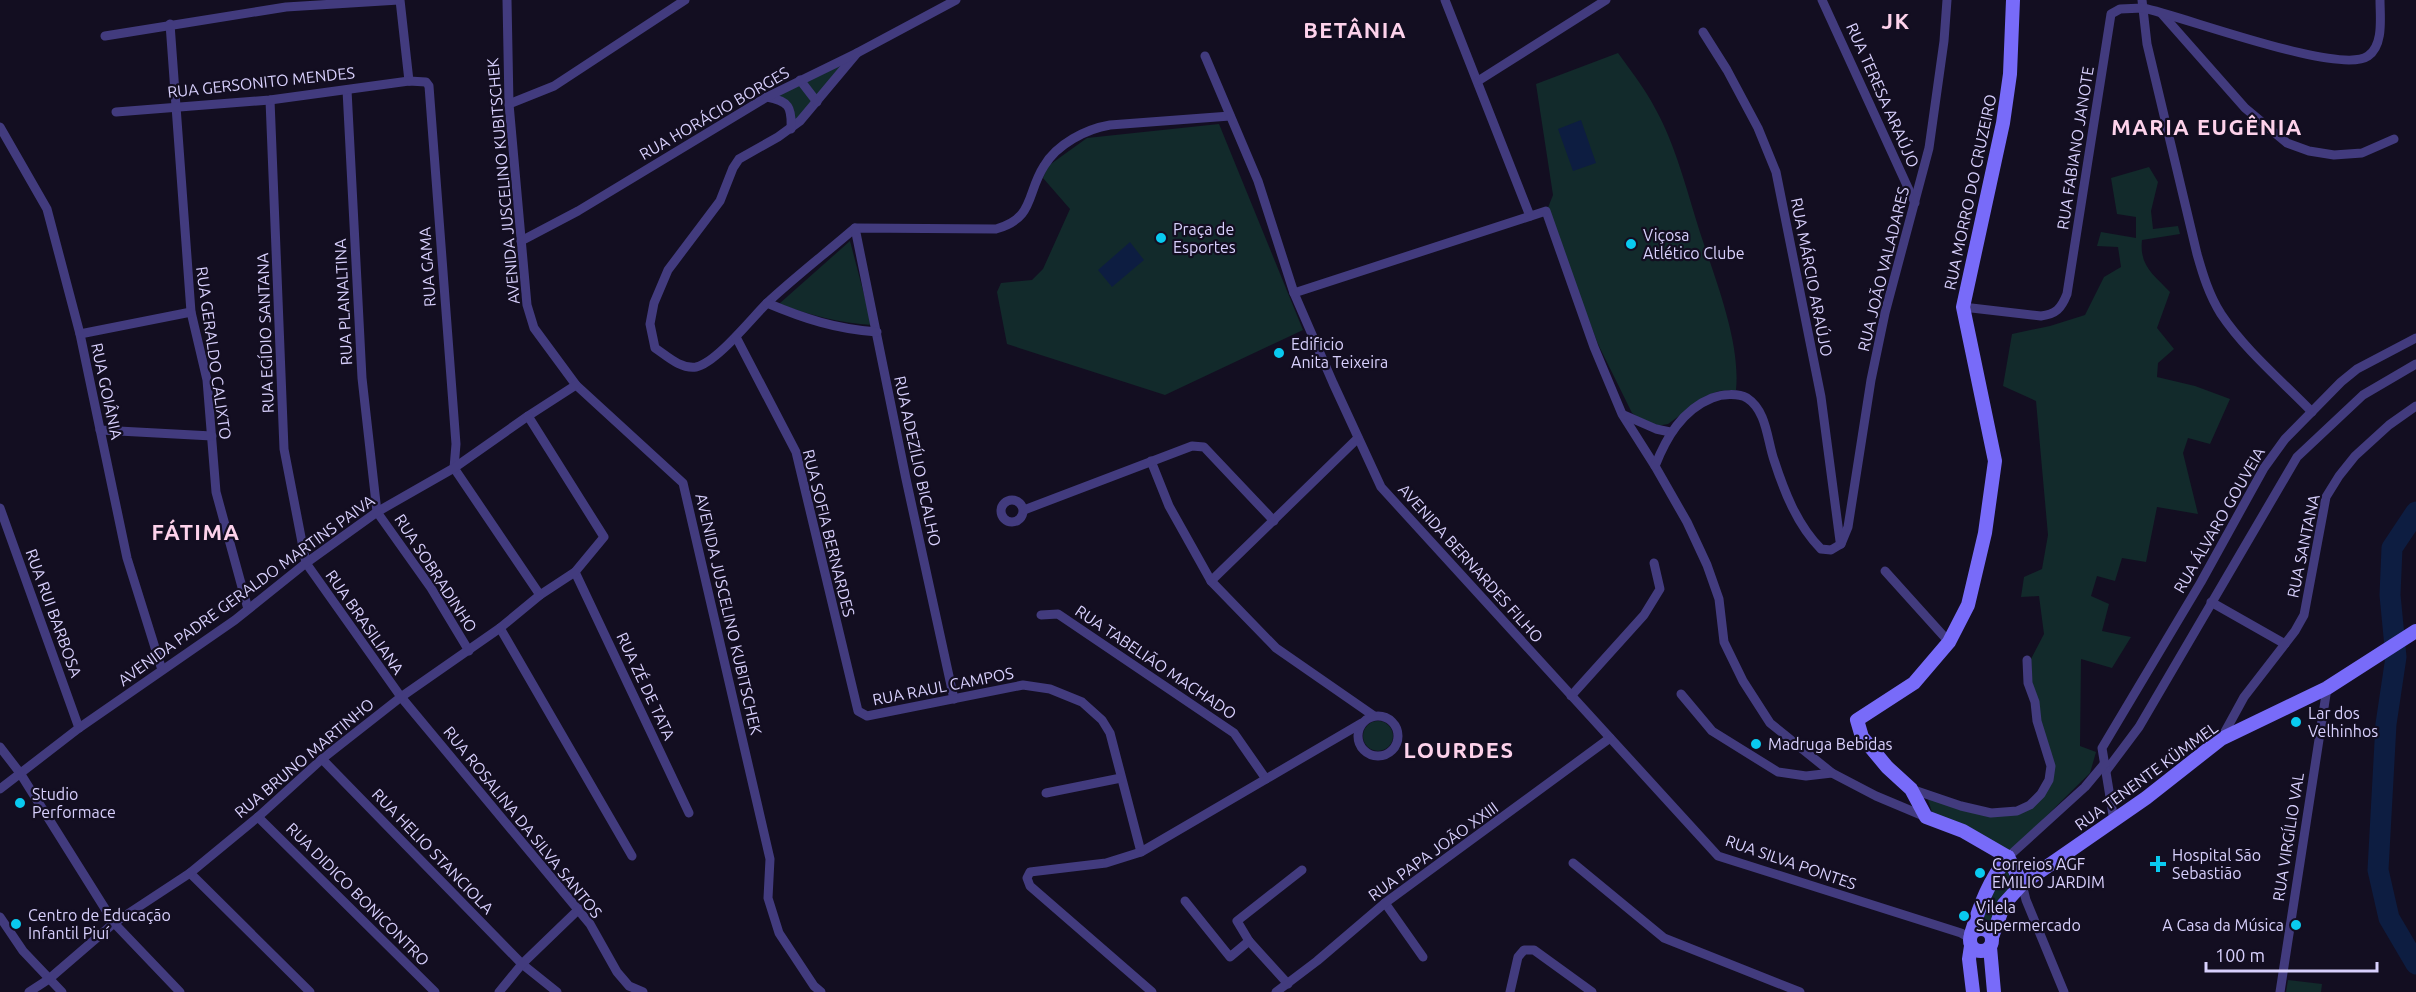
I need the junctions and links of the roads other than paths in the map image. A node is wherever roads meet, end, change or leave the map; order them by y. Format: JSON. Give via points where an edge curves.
{"nodes":[{"id":1,"x":399,"y":0,"type":"edge"},
{"id":2,"x":507,"y":0,"type":"edge"},
{"id":3,"x":685,"y":0,"type":"edge"},
{"id":4,"x":956,"y":0,"type":"edge"},
{"id":5,"x":1445,"y":0,"type":"edge"},
{"id":6,"x":1606,"y":0,"type":"edge"},
{"id":7,"x":1822,"y":0,"type":"edge"},
{"id":8,"x":1947,"y":0,"type":"edge"},
{"id":9,"x":2013,"y":0,"type":"edge"},
{"id":10,"x":2380,"y":0,"type":"edge"},
{"id":11,"x":2143,"y":4,"type":"edge"},
{"id":12,"x":2160,"y":12,"type":"junction"},
{"id":13,"x":170,"y":24,"type":"junction"},
{"id":14,"x":1702,"y":32,"type":"dead end"},
{"id":15,"x":105,"y":36,"type":"dead end"},
{"id":16,"x":857,"y":53,"type":"junction"},
{"id":17,"x":1205,"y":56,"type":"dead end"},
{"id":18,"x":800,"y":80,"type":"junction"},
{"id":19,"x":410,"y":81,"type":"junction"},
{"id":20,"x":1478,"y":81,"type":"junction"},
{"id":21,"x":347,"y":90,"type":"junction"},
{"id":22,"x":766,"y":97,"type":"junction"},
{"id":23,"x":270,"y":100,"type":"junction"},
{"id":24,"x":817,"y":102,"type":"junction"},
{"id":25,"x":509,"y":104,"type":"junction"},
{"id":26,"x":177,"y":105,"type":"junction"},
{"id":27,"x":116,"y":112,"type":"dead end"},
{"id":28,"x":1230,"y":116,"type":"junction"},
{"id":29,"x":0,"y":127,"type":"edge"},
{"id":30,"x":791,"y":129,"type":"junction"},
{"id":31,"x":2394,"y":139,"type":"dead end"},
{"id":32,"x":1915,"y":203,"type":"junction"},
{"id":33,"x":1530,"y":216,"type":"junction"},
{"id":34,"x":855,"y":228,"type":"junction"},
{"id":35,"x":521,"y":241,"type":"junction"},
{"id":36,"x":1294,"y":293,"type":"junction"},
{"id":37,"x":767,"y":303,"type":"junction"},
{"id":38,"x":1963,"y":308,"type":"junction"},
{"id":39,"x":191,"y":312,"type":"junction"},
{"id":40,"x":877,"y":332,"type":"junction"},
{"id":41,"x":80,"y":334,"type":"junction"},
{"id":42,"x":735,"y":336,"type":"junction"},
{"id":43,"x":2416,"y":338,"type":"edge"},
{"id":44,"x":2416,"y":364,"type":"edge"},
{"id":45,"x":576,"y":385,"type":"junction"},
{"id":46,"x":2416,"y":406,"type":"edge"},
{"id":47,"x":2312,"y":412,"type":"junction"},
{"id":48,"x":1622,"y":414,"type":"junction"},
{"id":49,"x":528,"y":416,"type":"junction"},
{"id":50,"x":100,"y":430,"type":"junction"},
{"id":51,"x":1670,"y":432,"type":"junction"},
{"id":52,"x":212,"y":436,"type":"junction"},
{"id":53,"x":1358,"y":438,"type":"junction"},
{"id":54,"x":1151,"y":461,"type":"junction"},
{"id":55,"x":1655,"y":466,"type":"junction"},
{"id":56,"x":454,"y":468,"type":"junction"},
{"id":57,"x":0,"y":508,"type":"edge"},
{"id":58,"x":1024,"y":510,"type":"dead end"},
{"id":59,"x":377,"y":512,"type":"junction"},
{"id":60,"x":1274,"y":521,"type":"junction"},
{"id":61,"x":1841,"y":544,"type":"junction"},
{"id":62,"x":1654,"y":562,"type":"dead end"},
{"id":63,"x":306,"y":563,"type":"junction"},
{"id":64,"x":1885,"y":571,"type":"dead end"},
{"id":65,"x":575,"y":572,"type":"junction"},
{"id":66,"x":1211,"y":581,"type":"junction"},
{"id":67,"x":540,"y":595,"type":"junction"},
{"id":68,"x":2211,"y":602,"type":"junction"},
{"id":69,"x":248,"y":609,"type":"junction"},
{"id":70,"x":1041,"y":615,"type":"dead end"},
{"id":71,"x":500,"y":628,"type":"junction"},
{"id":72,"x":2416,"y":631,"type":"edge"},
{"id":73,"x":1949,"y":642,"type":"junction"},
{"id":74,"x":2285,"y":644,"type":"junction"},
{"id":75,"x":469,"y":651,"type":"junction"},
{"id":76,"x":2027,"y":660,"type":"dead end"},
{"id":77,"x":162,"y":670,"type":"junction"},
{"id":78,"x":2327,"y":688,"type":"junction"},
{"id":79,"x":1681,"y":694,"type":"dead end"},
{"id":80,"x":1571,"y":696,"type":"junction"},
{"id":81,"x":401,"y":697,"type":"junction"},
{"id":82,"x":954,"y":699,"type":"junction"},
{"id":83,"x":858,"y":711,"type":"joint"},
{"id":84,"x":1374,"y":716,"type":"junction"},
{"id":85,"x":1362,"y":723,"type":"junction"},
{"id":86,"x":79,"y":728,"type":"junction"},
{"id":87,"x":1610,"y":738,"type":"junction"},
{"id":88,"x":2221,"y":739,"type":"junction"},
{"id":89,"x":0,"y":747,"type":"edge"},
{"id":90,"x":322,"y":759,"type":"junction"},
{"id":91,"x":2106,"y":767,"type":"junction"},
{"id":92,"x":20,"y":773,"type":"junction"},
{"id":93,"x":1832,"y":773,"type":"junction"},
{"id":94,"x":1121,"y":778,"type":"junction"},
{"id":95,"x":1266,"y":779,"type":"junction"},
{"id":96,"x":0,"y":789,"type":"edge"},
{"id":97,"x":1911,"y":789,"type":"junction"},
{"id":98,"x":1046,"y":793,"type":"dead end"},
{"id":99,"x":689,"y":813,"type":"dead end"},
{"id":100,"x":258,"y":817,"type":"junction"},
{"id":101,"x":1926,"y":817,"type":"junction"},
{"id":102,"x":2114,"y":821,"type":"junction"},
{"id":103,"x":1141,"y":852,"type":"junction"},
{"id":104,"x":632,"y":856,"type":"dead end"},
{"id":105,"x":2008,"y":857,"type":"junction"},
{"id":106,"x":1573,"y":863,"type":"dead end"},
{"id":107,"x":1302,"y":870,"type":"dead end"},
{"id":108,"x":189,"y":873,"type":"junction"},
{"id":109,"x":2022,"y":884,"type":"junction"},
{"id":110,"x":1185,"y":902,"type":"dead end"},
{"id":111,"x":1385,"y":903,"type":"junction"},
{"id":112,"x":579,"y":909,"type":"junction"},
{"id":113,"x":0,"y":916,"type":"edge"},
{"id":114,"x":114,"y":923,"type":"junction"},
{"id":115,"x":1971,"y":940,"type":"junction"},
{"id":116,"x":1249,"y":941,"type":"junction"},
{"id":117,"x":1991,"y":942,"type":"junction"},
{"id":118,"x":1423,"y":957,"type":"dead end"},
{"id":119,"x":522,"y":964,"type":"junction"},
{"id":120,"x":49,"y":979,"type":"junction"},
{"id":121,"x":1288,"y":984,"type":"junction"},
{"id":122,"x":29,"y":992,"type":"edge"},
{"id":123,"x":62,"y":992,"type":"edge"},
{"id":124,"x":180,"y":992,"type":"edge"},
{"id":125,"x":310,"y":992,"type":"edge"},
{"id":126,"x":435,"y":992,"type":"edge"},
{"id":127,"x":499,"y":992,"type":"edge"},
{"id":128,"x":557,"y":992,"type":"edge"},
{"id":129,"x":643,"y":992,"type":"edge"},
{"id":130,"x":821,"y":992,"type":"edge"},
{"id":131,"x":1152,"y":992,"type":"edge"},
{"id":132,"x":1276,"y":992,"type":"edge"},
{"id":133,"x":1510,"y":992,"type":"edge"},
{"id":134,"x":1592,"y":992,"type":"edge"},
{"id":135,"x":1800,"y":992,"type":"edge"},
{"id":136,"x":1972,"y":992,"type":"edge"},
{"id":137,"x":1994,"y":992,"type":"edge"},
{"id":138,"x":2064,"y":992,"type":"edge"},
{"id":139,"x":2280,"y":992,"type":"edge"}],
"edges":[{"from":1,"to":13,"type":"street","via":[[286,7]]},
{"from":1,"to":19,"type":"street"},
{"from":2,"to":25,"type":"street","name":"AVENIDA JUSCELINO KUBITSCHEK"},
{"from":3,"to":25,"type":"street","via":[[568,78]]},
{"from":4,"to":16,"type":"street","name":"RUA HORÁCIO BORGES"},
{"from":5,"to":20,"type":"street"},
{"from":6,"to":20,"type":"street"},
{"from":7,"to":32,"type":"street","name":"RUA TERESA ARAÚJO"},
{"from":8,"to":32,"type":"street","name":"RUA JOÃO VALADARES","via":[[1936,105]]},
{"from":9,"to":38,"type":"street","name":"RUA MORRO DO CRUZEIRO","via":[[2010,74],[2003,123]]},
{"from":10,"to":12,"type":"street","via":[[2377,46],[2369,56],[2357,61],[2321,58]]},
{"from":11,"to":12,"type":"street"},
{"from":11,"to":38,"type":"street","name":"RUA FABIANO JANOTE","via":[[2111,14],[2108,24],[2067,294],[2061,307],[2053,314],[2022,315]]},
{"from":11,"to":47,"type":"street","via":[[2147,44],[2207,288],[2248,346]]},
{"from":12,"to":31,"type":"street","via":[[2245,108],[2287,143],[2334,155],[2362,153]]},
{"from":13,"to":15,"type":"street"},
{"from":13,"to":26,"type":"street","name":"RUA GERALDO CALIXTO"},
{"from":14,"to":61,"type":"street","name":"RUA MÁRCIO ARAÚJO","via":[[1758,128],[1776,172],[1821,397]]},
{"from":16,"to":18,"type":"street","name":"RUA HORÁCIO BORGES"},
{"from":16,"to":24,"type":"street"},
{"from":17,"to":28,"type":"street","name":"AVENIDA BERNARDES FILHO"},
{"from":18,"to":22,"type":"street","name":"RUA HORÁCIO BORGES"},
{"from":18,"to":24,"type":"street"},
{"from":19,"to":21,"type":"street","name":"RUA GERSONITO MENDES"},
{"from":19,"to":56,"type":"street","name":"RUA GAMA","via":[[426,82],[429,86],[456,444]]},
{"from":20,"to":33,"type":"street"},
{"from":21,"to":23,"type":"street","name":"RUA GERSONITO MENDES"},
{"from":21,"to":59,"type":"street","name":"RUA PLANALTINA","via":[[362,378]]},
{"from":22,"to":30,"type":"street","via":[[788,106]]},
{"from":22,"to":35,"type":"street","name":"RUA HORÁCIO BORGES","via":[[578,211]]},
{"from":23,"to":26,"type":"street","name":"RUA GERSONITO MENDES"},
{"from":23,"to":63,"type":"street","name":"RUA EGÍDIO SANTANA","via":[[284,448]]},
{"from":24,"to":30,"type":"street"},
{"from":25,"to":35,"type":"street","name":"AVENIDA JUSCELINO KUBITSCHEK"},
{"from":26,"to":27,"type":"street","name":"RUA GERSONITO MENDES"},
{"from":26,"to":39,"type":"street","name":"RUA GERALDO CALIXTO"},
{"from":28,"to":34,"type":"street","via":[[1091,128],[1058,150],[1044,165],[1024,214],[1011,225],[996,229]]},
{"from":28,"to":36,"type":"street","name":"AVENIDA BERNARDES FILHO","via":[[1258,181]]},
{"from":29,"to":41,"type":"street","name":"RUA GOIÂNIA","via":[[47,209]]},
{"from":30,"to":42,"type":"street","via":[[739,159],[720,201],[668,270],[654,303],[650,324],[656,348],[688,368],[716,355]]},
{"from":32,"to":61,"type":"street","name":"RUA JOÃO VALADARES","via":[[1885,313],[1848,527]]},
{"from":33,"to":36,"type":"street"},
{"from":33,"to":48,"type":"street","via":[[1545,211]]},
{"from":34,"to":37,"type":"street"},
{"from":34,"to":40,"type":"street","name":"RUA ADEZÍLIO BICALHO"},
{"from":35,"to":45,"type":"street","name":"AVENIDA JUSCELINO KUBITSCHEK","via":[[527,305],[534,328]]},
{"from":36,"to":53,"type":"street","name":"AVENIDA BERNARDES FILHO"},
{"from":37,"to":40,"type":"street","via":[[809,321]]},
{"from":37,"to":42,"type":"street"},
{"from":38,"to":73,"type":"street","name":"RUA MORRO DO CRUZEIRO","via":[[1995,461],[1985,533],[1968,605]]},
{"from":39,"to":41,"type":"street"},
{"from":39,"to":52,"type":"street","name":"RUA GERALDO CALIXTO","via":[[207,380]]},
{"from":40,"to":82,"type":"street","name":"RUA ADEZÍLIO BICALHO"},
{"from":41,"to":50,"type":"street","name":"RUA GOIÂNIA"},
{"from":42,"to":83,"type":"street","name":"RUA SOFIA BERNARDES","via":[[796,452]]},
{"from":43,"to":47,"type":"street","name":"RUA ÁLVARO GOUVEIA","via":[[2357,369]]},
{"from":44,"to":68,"type":"street","name":"RUA ÁLVARO GOUVEIA","via":[[2363,395],[2297,457]]},
{"from":45,"to":49,"type":"street","name":"AVENIDA PADRE GERALDO MARTINS PAIVA"},
{"from":45,"to":130,"type":"street","name":"AVENIDA JUSCELINO KUBITSCHEK","via":[[683,483],[770,859],[768,898],[779,933]]},
{"from":46,"to":74,"type":"street","name":"RUA SANTANA","via":[[2355,456],[2326,497],[2304,615]]},
{"from":47,"to":91,"type":"street","name":"RUA ÁLVARO GOUVEIA","via":[[2285,439],[2244,501],[2201,582],[2102,748]]},
{"from":48,"to":51,"type":"street"},
{"from":48,"to":55,"type":"street"},
{"from":49,"to":56,"type":"street","name":"AVENIDA PADRE GERALDO MARTINS PAIVA"},
{"from":49,"to":65,"type":"street","name":"RUA BRUNO MARTINHO","via":[[604,537]]},
{"from":50,"to":52,"type":"street"},
{"from":50,"to":77,"type":"street","name":"RUA GOIÂNIA","via":[[127,558]]},
{"from":51,"to":55,"type":"street"},
{"from":51,"to":61,"type":"street","via":[[1706,400],[1719,395],[1748,399],[1763,417],[1774,460],[1799,521],[1821,549],[1831,550]]},
{"from":52,"to":69,"type":"street","name":"RUA GERALDO CALIXTO","via":[[216,492]]},
{"from":53,"to":60,"type":"street"},
{"from":53,"to":80,"type":"street","name":"AVENIDA BERNARDES FILHO","via":[[1381,487]]},
{"from":54,"to":58,"type":"street"},
{"from":54,"to":60,"type":"street","via":[[1192,446],[1204,447]]},
{"from":54,"to":66,"type":"street","via":[[1169,506]]},
{"from":55,"to":93,"type":"street","via":[[1707,565],[1719,599],[1724,642],[1743,681],[1770,723]]},
{"from":56,"to":59,"type":"street","name":"AVENIDA PADRE GERALDO MARTINS PAIVA"},
{"from":56,"to":67,"type":"street"},
{"from":57,"to":86,"type":"street","name":"RUA RUI BARBOSA"},
{"from":59,"to":63,"type":"street","name":"AVENIDA PADRE GERALDO MARTINS PAIVA"},
{"from":59,"to":75,"type":"street","name":"RUA SOBRADINHO","via":[[431,588]]},
{"from":60,"to":66,"type":"street"},
{"from":62,"to":80,"type":"street","via":[[1660,589],[1644,615]]},
{"from":63,"to":69,"type":"street","name":"AVENIDA PADRE GERALDO MARTINS PAIVA"},
{"from":63,"to":81,"type":"street","name":"RUA BRASILIANA"},
{"from":64,"to":73,"type":"street"},
{"from":65,"to":67,"type":"street","name":"RUA BRUNO MARTINHO"},
{"from":65,"to":99,"type":"street","name":"RUA ZÉ DE TATA"},
{"from":66,"to":84,"type":"street","via":[[1276,648]]},
{"from":67,"to":71,"type":"street","name":"RUA BRUNO MARTINHO"},
{"from":68,"to":74,"type":"street"},
{"from":68,"to":91,"type":"street","name":"RUA ÁLVARO GOUVEIA","via":[[2139,727]]},
{"from":69,"to":77,"type":"street","name":"AVENIDA PADRE GERALDO MARTINS PAIVA"},
{"from":70,"to":95,"type":"street","name":"RUA TABELIÃO MACHADO","via":[[1058,614],[1234,733]]},
{"from":71,"to":75,"type":"street","name":"RUA BRUNO MARTINHO"},
{"from":71,"to":104,"type":"street"},
{"from":72,"to":78,"type":"street","name":"RUA TENENTE KÜMMEL"},
{"from":73,"to":97,"type":"street","name":"RUA MORRO DO CRUZEIRO","via":[[1914,683],[1857,720],[1862,737]]},
{"from":74,"to":88,"type":"street","name":"RUA SANTANA","via":[[2244,697]]},
{"from":75,"to":81,"type":"street","name":"RUA BRUNO MARTINHO"},
{"from":76,"to":97,"type":"street","via":[[2028,683],[2051,766],[2041,794],[2017,812],[1991,813]]},
{"from":77,"to":86,"type":"street","name":"AVENIDA PADRE GERALDO MARTINS PAIVA"},
{"from":78,"to":88,"type":"street","name":"RUA TENENTE KÜMMEL"},
{"from":78,"to":139,"type":"street","name":"RUA VIRGÍLIO VAL"},
{"from":79,"to":93,"type":"street","via":[[1712,731],[1778,772],[1806,776]]},
{"from":80,"to":87,"type":"street","name":"AVENIDA BERNARDES FILHO"},
{"from":81,"to":90,"type":"street","name":"RUA BRUNO MARTINHO"},
{"from":81,"to":112,"type":"street","name":"RUA ROSALINA DA SILVA SANTOS"},
{"from":82,"to":83,"type":"street","name":"RUA RAUL CAMPOS","via":[[867,716]]},
{"from":82,"to":94,"type":"street","name":"RUA RAUL CAMPOS","via":[[1023,685],[1072,697],[1094,711],[1106,726]]},
{"from":84,"to":85,"type":"street"},
{"from":84,"to":85,"type":"street","via":[[1387,718],[1396,728],[1397,742],[1388,753],[1375,755],[1363,749],[1358,736]]},
{"from":85,"to":95,"type":"street"},
{"from":86,"to":92,"type":"street","name":"AVENIDA PADRE GERALDO MARTINS PAIVA"},
{"from":87,"to":111,"type":"street","name":"RUA PAPA JOÃO XXIII"},
{"from":87,"to":115,"type":"street","name":"RUA SILVA PONTES","via":[[1718,856],[1961,933]]},
{"from":88,"to":102,"type":"street","name":"RUA TENENTE KÜMMEL"},
{"from":89,"to":92,"type":"street"},
{"from":90,"to":100,"type":"street","name":"RUA BRUNO MARTINHO"},
{"from":90,"to":119,"type":"street","name":"RUA HELIO STANCIOLA"},
{"from":91,"to":102,"type":"street","name":"RUA ÁLVARO GOUVEIA"},
{"from":91,"to":105,"type":"street","name":"RUA ÁLVARO GOUVEIA"},
{"from":92,"to":96,"type":"street","name":"AVENIDA PADRE GERALDO MARTINS PAIVA"},
{"from":92,"to":114,"type":"street"},
{"from":93,"to":101,"type":"street"},
{"from":94,"to":98,"type":"street"},
{"from":94,"to":103,"type":"street","name":"RUA RAUL CAMPOS"},
{"from":95,"to":103,"type":"street"},
{"from":97,"to":101,"type":"street","name":"RUA MORRO DO CRUZEIRO"},
{"from":100,"to":108,"type":"street","name":"RUA BRUNO MARTINHO"},
{"from":100,"to":126,"type":"street","name":"RUA DIDICO BONICONTRO"},
{"from":101,"to":105,"type":"street","via":[[1963,831]]},
{"from":102,"to":109,"type":"street","name":"RUA TENENTE KÜMMEL"},
{"from":103,"to":131,"type":"street","via":[[1106,863],[1030,872],[1027,878],[1030,886]]},
{"from":105,"to":109,"type":"street"},
{"from":105,"to":115,"type":"street","via":[[1982,900]]},
{"from":106,"to":135,"type":"street","via":[[1664,938]]},
{"from":107,"to":116,"type":"street","via":[[1237,921]]},
{"from":108,"to":114,"type":"street","name":"RUA BRUNO MARTINHO"},
{"from":108,"to":125,"type":"street"},
{"from":109,"to":117,"type":"street","name":"RUA TENENTE KÜMMEL","via":[[2004,904]]},
{"from":109,"to":138,"type":"street"},
{"from":110,"to":116,"type":"street","via":[[1230,957]]},
{"from":111,"to":118,"type":"street"},
{"from":111,"to":121,"type":"street","name":"RUA PAPA JOÃO XXIII"},
{"from":112,"to":119,"type":"street"},
{"from":112,"to":129,"type":"street","name":"RUA ROSALINA DA SILVA SANTOS","via":[[617,972],[629,986]]},
{"from":113,"to":120,"type":"street","via":[[23,951]]},
{"from":114,"to":120,"type":"street","name":"RUA BRUNO MARTINHO"},
{"from":114,"to":124,"type":"street"},
{"from":115,"to":117,"type":"street","via":[[1981,952]]},
{"from":115,"to":117,"type":"street","via":[[1981,929],[1988,931]]},
{"from":115,"to":136,"type":"street"},
{"from":116,"to":121,"type":"street"},
{"from":117,"to":137,"type":"street"},
{"from":119,"to":127,"type":"street"},
{"from":119,"to":128,"type":"street","name":"RUA HELIO STANCIOLA"},
{"from":120,"to":122,"type":"street","name":"RUA BRUNO MARTINHO"},
{"from":120,"to":123,"type":"street"},
{"from":121,"to":132,"type":"street","name":"RUA PAPA JOÃO XXIII"},
{"from":133,"to":134,"type":"street","via":[[1518,957],[1524,950],[1534,950]]}]}
